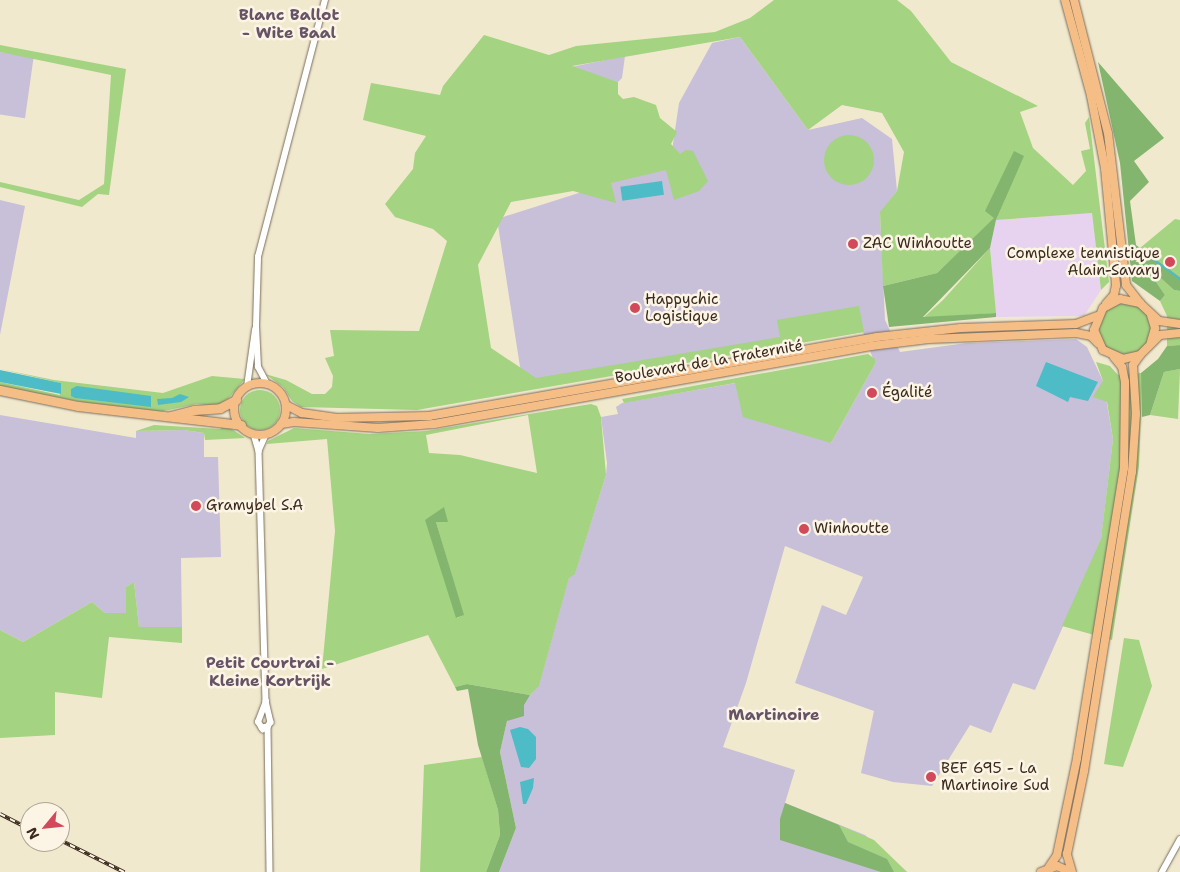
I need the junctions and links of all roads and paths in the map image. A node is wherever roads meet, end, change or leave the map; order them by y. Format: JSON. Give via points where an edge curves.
{"nodes":[{"id":1,"x":325,"y":0,"type":"edge"},
{"id":2,"x":1065,"y":0,"type":"edge"},
{"id":3,"x":1074,"y":0,"type":"edge"},
{"id":4,"x":1140,"y":303,"type":"junction"},
{"id":5,"x":1106,"y":304,"type":"junction"},
{"id":6,"x":1150,"y":314,"type":"junction"},
{"id":7,"x":1097,"y":316,"type":"junction"},
{"id":8,"x":1180,"y":324,"type":"edge"},
{"id":9,"x":256,"y":326,"type":"junction"},
{"id":10,"x":1180,"y":332,"type":"edge"},
{"id":11,"x":1152,"y":342,"type":"junction"},
{"id":12,"x":1098,"y":343,"type":"junction"},
{"id":13,"x":1140,"y":355,"type":"junction"},
{"id":14,"x":1114,"y":357,"type":"junction"},
{"id":15,"x":266,"y":384,"type":"junction"},
{"id":16,"x":248,"y":387,"type":"junction"},
{"id":17,"x":0,"y":390,"type":"edge"},
{"id":18,"x":236,"y":400,"type":"junction"},
{"id":19,"x":286,"y":405,"type":"junction"},
{"id":20,"x":167,"y":416,"type":"junction"},
{"id":21,"x":281,"y":424,"type":"junction"},
{"id":22,"x":240,"y":425,"type":"junction"},
{"id":23,"x":254,"y":434,"type":"junction"},
{"id":24,"x":266,"y":434,"type":"junction"},
{"id":25,"x":259,"y":451,"type":"junction"},
{"id":26,"x":266,"y":701,"type":"junction"},
{"id":27,"x":260,"y":717,"type":"junction"},
{"id":28,"x":269,"y":718,"type":"junction"},
{"id":29,"x":265,"y":728,"type":"junction"},
{"id":30,"x":1180,"y":840,"type":"edge"},
{"id":31,"x":1049,"y":867,"type":"junction"},
{"id":32,"x":270,"y":872,"type":"edge"},
{"id":33,"x":1042,"y":872,"type":"edge"},
{"id":34,"x":1071,"y":872,"type":"edge"},
{"id":35,"x":1162,"y":872,"type":"edge"}],
"edges":[{"from":1,"to":9,"type":"street","via":[[258,257]]},
{"from":2,"to":5,"type":"main road","via":[[1091,96],[1105,168],[1116,285],[1114,295]]},
{"from":3,"to":4,"type":"main road","via":[[1108,133],[1126,285]]},
{"from":4,"to":5,"type":"main road","via":[[1125,298]]},
{"from":4,"to":6,"type":"main road"},
{"from":5,"to":7,"type":"main road"},
{"from":6,"to":8,"type":"main road","via":[[1159,321]]},
{"from":6,"to":11,"type":"main road","via":[[1155,328]]},
{"from":7,"to":12,"type":"main road","via":[[1094,330]]},
{"from":7,"to":19,"type":"main road","name":"Boulevard de la Fraternité","via":[[1076,324],[961,328],[877,337],[429,416],[372,419],[321,416]]},
{"from":9,"to":15,"type":"street","via":[[258,367]]},
{"from":9,"to":16,"type":"street"},
{"from":10,"to":11,"type":"main road","via":[[1160,335]]},
{"from":11,"to":13,"type":"main road"},
{"from":12,"to":14,"type":"main road"},
{"from":12,"to":21,"type":"main road","name":"Boulevard de la Fraternité","via":[[1090,336],[1076,333],[929,339],[434,424],[378,428],[294,422]]},
{"from":13,"to":14,"type":"main road","via":[[1127,359]]},
{"from":13,"to":34,"type":"main road","via":[[1133,365],[1136,414],[1132,472],[1084,771],[1067,854]]},
{"from":14,"to":31,"type":"main road","via":[[1122,367],[1126,391],[1122,479],[1077,758],[1057,855]]},
{"from":15,"to":16,"type":"main road"},
{"from":15,"to":19,"type":"main road","via":[[279,392]]},
{"from":16,"to":18,"type":"main road"},
{"from":17,"to":20,"type":"highway","via":[[78,406]]},
{"from":18,"to":20,"type":"highway","via":[[220,408]]},
{"from":18,"to":22,"type":"main road","via":[[235,413]]},
{"from":19,"to":21,"type":"main road"},
{"from":20,"to":22,"type":"highway"},
{"from":21,"to":24,"type":"main road"},
{"from":22,"to":23,"type":"main road"},
{"from":23,"to":24,"type":"main road"},
{"from":23,"to":25,"type":"street"},
{"from":24,"to":25,"type":"street"},
{"from":25,"to":26,"type":"street"},
{"from":26,"to":27,"type":"street"},
{"from":26,"to":28,"type":"street"},
{"from":27,"to":28,"type":"street"},
{"from":27,"to":29,"type":"street","via":[[258,724]]},
{"from":28,"to":29,"type":"street"},
{"from":29,"to":32,"type":"street"},
{"from":30,"to":35,"type":"street"},
{"from":31,"to":33,"type":"main road"},
{"from":31,"to":34,"type":"main road","via":[[1060,866]]}]}
